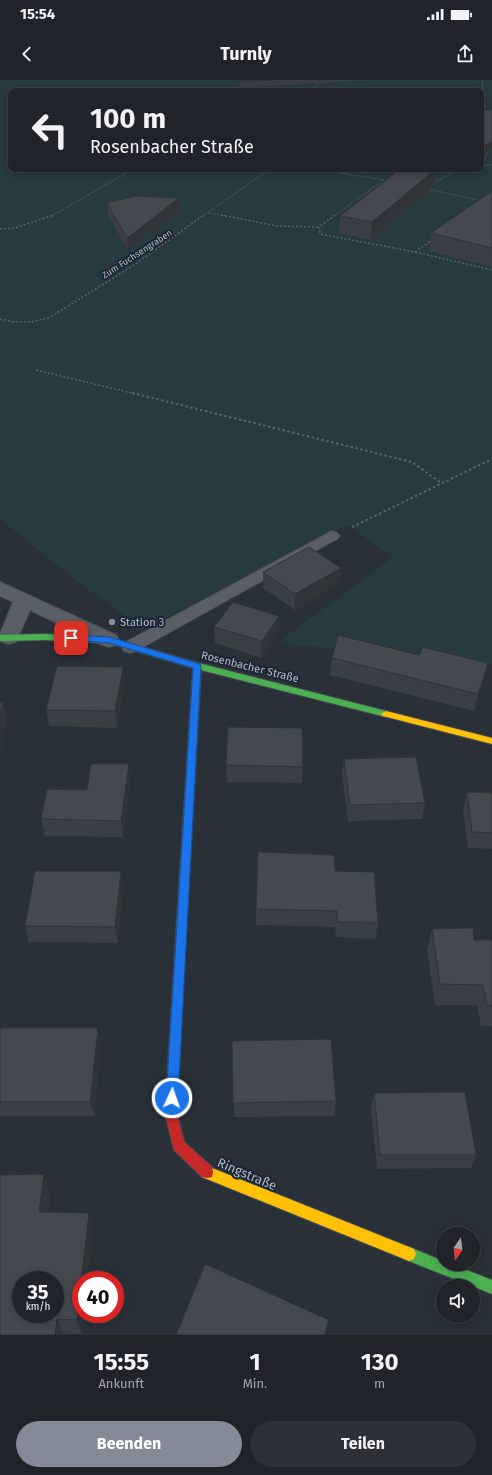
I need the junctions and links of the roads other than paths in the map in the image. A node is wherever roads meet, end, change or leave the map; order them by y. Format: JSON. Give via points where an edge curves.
{"nodes":[{"id":1,"x":332,"y":536,"type":"road end"},
{"id":2,"x":0,"y":588,"type":"edge"},
{"id":3,"x":24,"y":600,"type":"junction"},
{"id":4,"x":4,"y":637,"type":"edge"},
{"id":5,"x":110,"y":640,"type":"junction"},
{"id":6,"x":130,"y":647,"type":"junction"},
{"id":7,"x":197,"y":666,"type":"junction"},
{"id":8,"x":492,"y":741,"type":"edge"},
{"id":9,"x":492,"y":1287,"type":"edge"}],
"edges":[{"from":1,"to":6,"type":"lane"},
{"from":2,"to":3,"type":"street"},
{"from":3,"to":4,"type":"street"},
{"from":3,"to":5,"type":"street"},
{"from":4,"to":5,"type":"street","name":"Rosenbacher Straße"},
{"from":5,"to":6,"type":"street","name":"Rosenbacher Straße"},
{"from":6,"to":7,"type":"street","name":"Rosenbacher Straße"},
{"from":7,"to":8,"type":"street","name":"Rosenbacher Straße"},
{"from":7,"to":9,"type":"street","name":"Ringstraße","via":[[171,1114],[178,1146],[210,1175]]}]}
